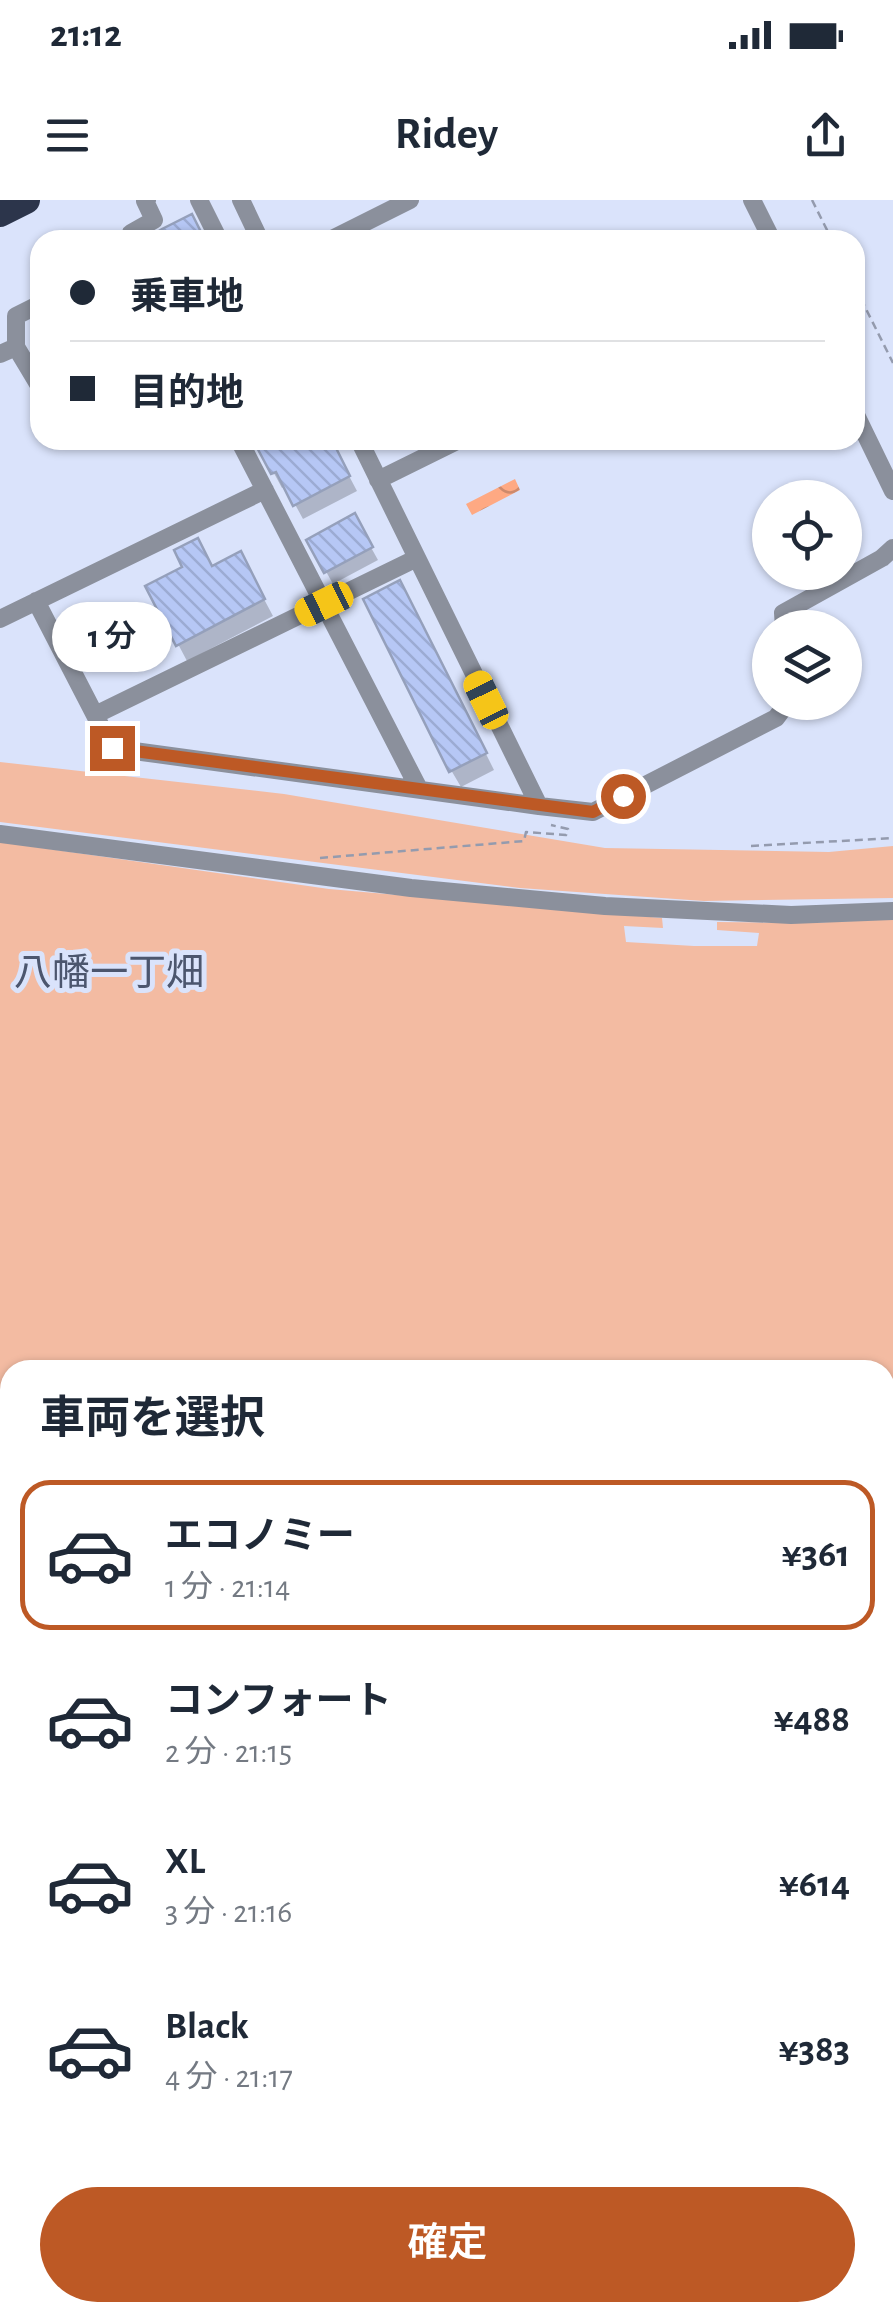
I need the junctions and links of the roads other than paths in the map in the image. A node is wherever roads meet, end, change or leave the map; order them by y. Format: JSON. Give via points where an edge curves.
{"nodes":[{"id":1,"x":26,"y":200,"type":"edge"},
{"id":2,"x":148,"y":200,"type":"edge"},
{"id":3,"x":198,"y":200,"type":"edge"},
{"id":4,"x":241,"y":200,"type":"edge"},
{"id":5,"x":410,"y":200,"type":"edge"},
{"id":6,"x":752,"y":200,"type":"edge"},
{"id":7,"x":0,"y":213,"type":"edge"},
{"id":8,"x":130,"y":230,"type":"edge"},
{"id":9,"x":214,"y":230,"type":"edge"},
{"id":10,"x":255,"y":230,"type":"edge"},
{"id":11,"x":350,"y":230,"type":"edge"},
{"id":12,"x":767,"y":230,"type":"edge"},
{"id":13,"x":30,"y":309,"type":"edge"},
{"id":14,"x":8,"y":351,"type":"edge"},
{"id":15,"x":30,"y":376,"type":"edge"},
{"id":16,"x":865,"y":434,"type":"edge"},
{"id":17,"x":244,"y":450,"type":"edge"},
{"id":18,"x":364,"y":450,"type":"edge"},
{"id":19,"x":439,"y":450,"type":"edge"},
{"id":20,"x":378,"y":480,"type":"junction"},
{"id":21,"x":264,"y":490,"type":"junction"},
{"id":22,"x":893,"y":491,"type":"edge"},
{"id":23,"x":893,"y":548,"type":"edge"},
{"id":24,"x":417,"y":558,"type":"junction"},
{"id":25,"x":36,"y":601,"type":"junction"},
{"id":26,"x":324,"y":604,"type":"junction"},
{"id":27,"x":789,"y":610,"type":"edge"},
{"id":28,"x":0,"y":619,"type":"edge"},
{"id":29,"x":95,"y":715,"type":"junction"},
{"id":30,"x":772,"y":720,"type":"edge"},
{"id":31,"x":420,"y":790,"type":"junction"},
{"id":32,"x":538,"y":806,"type":"junction"},
{"id":33,"x":0,"y":834,"type":"edge"},
{"id":34,"x":893,"y":911,"type":"edge"}],
"edges":[{"from":1,"to":7,"type":"highway"},
{"from":2,"to":8,"type":"street","via":[[154,220]]},
{"from":3,"to":9,"type":"street"},
{"from":4,"to":10,"type":"street"},
{"from":5,"to":11,"type":"street"},
{"from":6,"to":12,"type":"street"},
{"from":13,"to":14,"type":"street","via":[[16,316]]},
{"from":14,"to":15,"type":"street"},
{"from":16,"to":22,"type":"street"},
{"from":17,"to":21,"type":"street"},
{"from":18,"to":20,"type":"street"},
{"from":19,"to":20,"type":"street"},
{"from":20,"to":24,"type":"street"},
{"from":21,"to":25,"type":"street"},
{"from":21,"to":26,"type":"street"},
{"from":23,"to":27,"type":"street"},
{"from":24,"to":26,"type":"street"},
{"from":24,"to":32,"type":"street"},
{"from":25,"to":28,"type":"street"},
{"from":25,"to":29,"type":"street"},
{"from":26,"to":29,"type":"street"},
{"from":26,"to":31,"type":"street"},
{"from":29,"to":31,"type":"street","via":[[112,748]]},
{"from":30,"to":32,"type":"street","via":[[593,812]]},
{"from":31,"to":32,"type":"street"},
{"from":33,"to":34,"type":"street","via":[[411,888],[605,906],[791,915]]}]}
